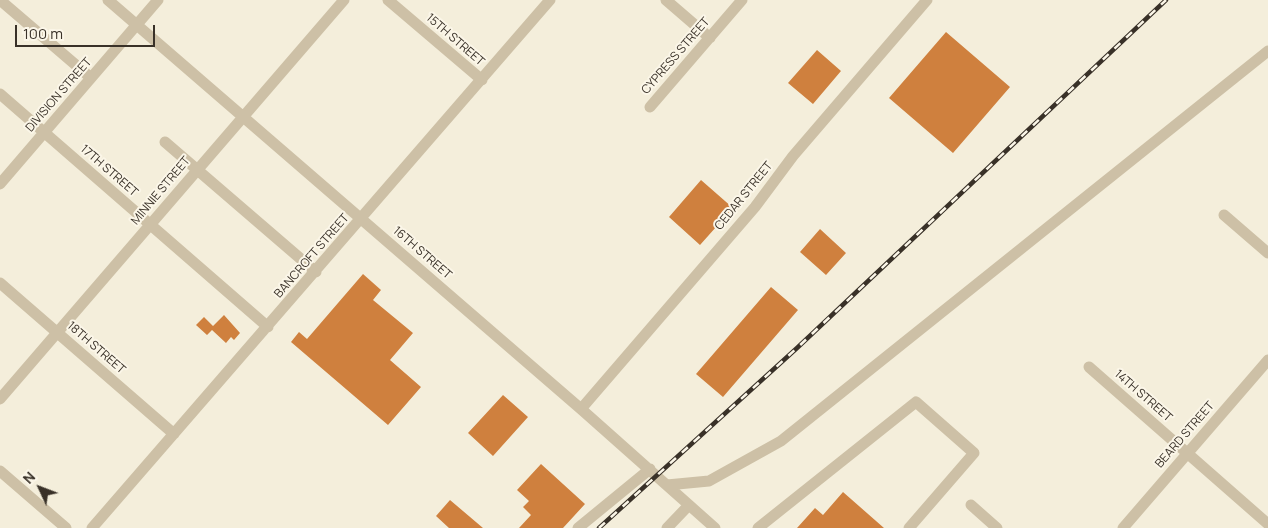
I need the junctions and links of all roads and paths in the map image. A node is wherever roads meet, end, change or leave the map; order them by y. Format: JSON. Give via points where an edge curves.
{"nodes":[{"id":1,"x":0,"y":0,"type":"edge"},
{"id":2,"x":108,"y":0,"type":"edge"},
{"id":3,"x":158,"y":0,"type":"edge"},
{"id":4,"x":344,"y":0,"type":"edge"},
{"id":5,"x":388,"y":0,"type":"edge"},
{"id":6,"x":550,"y":0,"type":"edge"},
{"id":7,"x":666,"y":0,"type":"edge"},
{"id":8,"x":742,"y":0,"type":"edge"},
{"id":9,"x":927,"y":0,"type":"edge"},
{"id":10,"x":137,"y":24,"type":"junction"},
{"id":11,"x":710,"y":38,"type":"junction"},
{"id":12,"x":1268,"y":51,"type":"edge"},
{"id":13,"x":91,"y":78,"type":"junction"},
{"id":14,"x":482,"y":80,"type":"junction"},
{"id":15,"x":0,"y":94,"type":"edge"},
{"id":16,"x":650,"y":107,"type":"dead end"},
{"id":17,"x":243,"y":117,"type":"junction"},
{"id":18,"x":44,"y":132,"type":"junction"},
{"id":19,"x":165,"y":142,"type":"dead end"},
{"id":20,"x":197,"y":170,"type":"junction"},
{"id":21,"x":0,"y":184,"type":"edge"},
{"id":22,"x":1224,"y":215,"type":"dead end"},
{"id":23,"x":362,"y":219,"type":"junction"},
{"id":24,"x":150,"y":224,"type":"junction"},
{"id":25,"x":1268,"y":253,"type":"edge"},
{"id":26,"x":316,"y":272,"type":"junction"},
{"id":27,"x":0,"y":283,"type":"edge"},
{"id":28,"x":268,"y":328,"type":"junction"},
{"id":29,"x":58,"y":332,"type":"junction"},
{"id":30,"x":1268,"y":360,"type":"edge"},
{"id":31,"x":1089,"y":367,"type":"dead end"},
{"id":32,"x":0,"y":399,"type":"edge"},
{"id":33,"x":581,"y":409,"type":"junction"},
{"id":34,"x":174,"y":434,"type":"junction"},
{"id":35,"x":1188,"y":453,"type":"junction"},
{"id":36,"x":650,"y":469,"type":"junction"},
{"id":37,"x":0,"y":471,"type":"edge"},
{"id":38,"x":667,"y":485,"type":"junction"},
{"id":39,"x":689,"y":505,"type":"junction"},
{"id":40,"x":971,"y":505,"type":"dead end"},
{"id":41,"x":1268,"y":524,"type":"edge"},
{"id":42,"x":66,"y":528,"type":"edge"},
{"id":43,"x":92,"y":528,"type":"edge"},
{"id":44,"x":578,"y":528,"type":"edge"},
{"id":45,"x":667,"y":528,"type":"edge"},
{"id":46,"x":715,"y":528,"type":"edge"},
{"id":47,"x":758,"y":528,"type":"edge"},
{"id":48,"x":909,"y":528,"type":"edge"},
{"id":49,"x":997,"y":528,"type":"edge"},
{"id":50,"x":1123,"y":528,"type":"edge"}],
"edges":[{"from":1,"to":13,"type":"street"},
{"from":2,"to":10,"type":"street","name":"16TH STREET"},
{"from":3,"to":10,"type":"street","name":"DIVISION STREET"},
{"from":4,"to":17,"type":"street","name":"MINNIE STREET"},
{"from":5,"to":14,"type":"street","name":"15TH STREET"},
{"from":6,"to":14,"type":"street","name":"BANCROFT STREET"},
{"from":7,"to":11,"type":"street"},
{"from":8,"to":11,"type":"street","name":"CYPRESS STREET"},
{"from":9,"to":33,"type":"street","name":"CEDAR STREET"},
{"from":10,"to":13,"type":"street","name":"DIVISION STREET"},
{"from":10,"to":17,"type":"street","name":"16TH STREET"},
{"from":11,"to":16,"type":"street","name":"CYPRESS STREET"},
{"from":12,"to":38,"type":"street","via":[[781,441],[709,481]]},
{"from":13,"to":18,"type":"street","name":"DIVISION STREET"},
{"from":14,"to":23,"type":"street","name":"BANCROFT STREET"},
{"from":15,"to":18,"type":"street","name":"17TH STREET"},
{"from":17,"to":20,"type":"street","name":"MINNIE STREET"},
{"from":17,"to":23,"type":"street","name":"16TH STREET"},
{"from":18,"to":21,"type":"street","name":"DIVISION STREET"},
{"from":18,"to":24,"type":"street","name":"17TH STREET"},
{"from":19,"to":20,"type":"street"},
{"from":20,"to":24,"type":"street","name":"MINNIE STREET"},
{"from":20,"to":26,"type":"street"},
{"from":22,"to":25,"type":"street"},
{"from":23,"to":26,"type":"street","name":"BANCROFT STREET"},
{"from":23,"to":33,"type":"street","name":"16TH STREET"},
{"from":24,"to":28,"type":"street","name":"17TH STREET"},
{"from":24,"to":29,"type":"street","name":"MINNIE STREET"},
{"from":26,"to":28,"type":"street","name":"BANCROFT STREET"},
{"from":27,"to":29,"type":"street","name":"18TH STREET"},
{"from":28,"to":34,"type":"street","name":"BANCROFT STREET"},
{"from":29,"to":32,"type":"street","name":"MINNIE STREET"},
{"from":29,"to":34,"type":"street","name":"18TH STREET"},
{"from":30,"to":35,"type":"street","name":"BEARD STREET"},
{"from":31,"to":35,"type":"street","name":"14TH STREET"},
{"from":33,"to":36,"type":"street","name":"16TH STREET"},
{"from":34,"to":43,"type":"street","name":"BANCROFT STREET"},
{"from":35,"to":41,"type":"street","name":"14TH STREET"},
{"from":35,"to":50,"type":"street","name":"BEARD STREET"},
{"from":36,"to":38,"type":"street","name":"16TH STREET"},
{"from":36,"to":44,"type":"street"},
{"from":37,"to":42,"type":"street"},
{"from":38,"to":39,"type":"street","name":"16TH STREET"},
{"from":39,"to":45,"type":"street"},
{"from":39,"to":46,"type":"street","name":"16TH STREET"},
{"from":40,"to":49,"type":"street"},
{"from":47,"to":48,"type":"street","via":[[916,402],[974,453]]}]}
